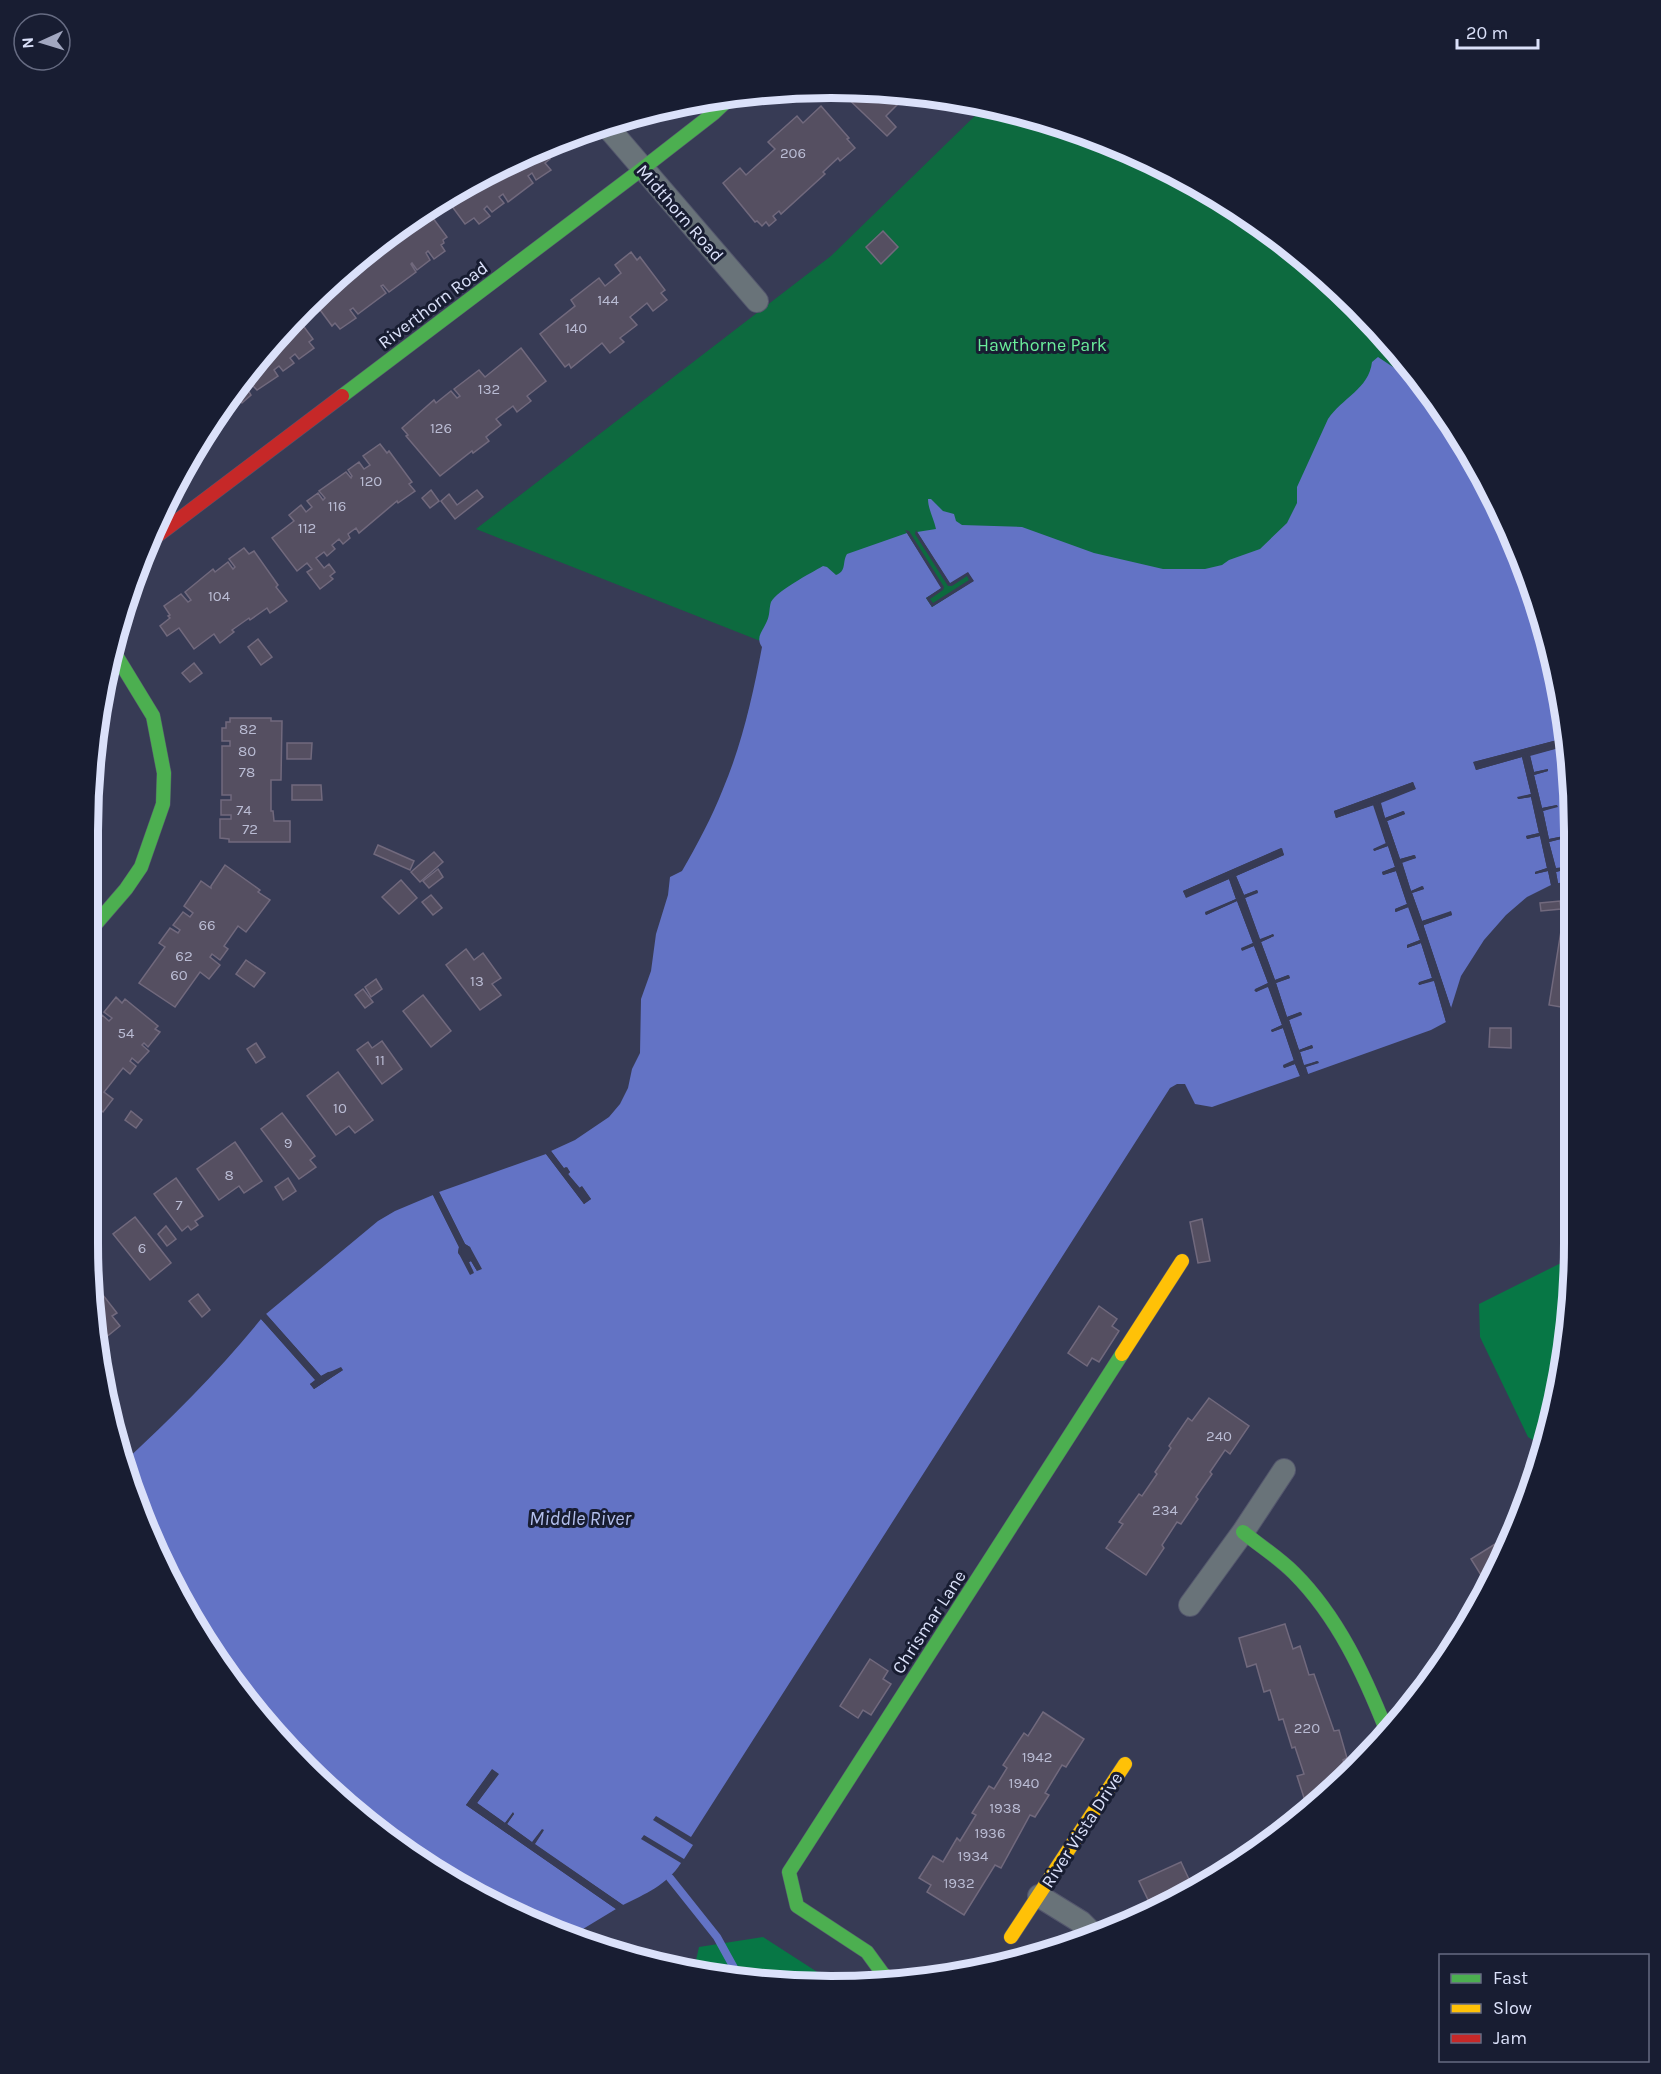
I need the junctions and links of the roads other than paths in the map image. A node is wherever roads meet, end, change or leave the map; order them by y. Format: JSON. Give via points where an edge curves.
{"nodes":[{"id":1,"x":721,"y":106,"type":"edge"},
{"id":2,"x":611,"y":131,"type":"edge"},
{"id":3,"x":642,"y":169,"type":"junction"},
{"id":4,"x":757,"y":301,"type":"dead end"},
{"id":5,"x":161,"y":533,"type":"edge"},
{"id":6,"x":118,"y":659,"type":"edge"},
{"id":7,"x":98,"y":921,"type":"edge"},
{"id":8,"x":1182,"y":1261,"type":"dead end"},
{"id":9,"x":1284,"y":1470,"type":"dead end"},
{"id":10,"x":1243,"y":1532,"type":"junction"},
{"id":11,"x":1190,"y":1605,"type":"dead end"},
{"id":12,"x":1384,"y":1725,"type":"edge"},
{"id":13,"x":1125,"y":1764,"type":"dead end"},
{"id":14,"x":1039,"y":1896,"type":"junction"},
{"id":15,"x":1088,"y":1930,"type":"edge"},
{"id":16,"x":1011,"y":1937,"type":"dead end"},
{"id":17,"x":884,"y":1974,"type":"edge"}],
"edges":[{"from":1,"to":3,"type":"street","name":"Riverthorn Road"},
{"from":2,"to":3,"type":"street","name":"Midthorn Road"},
{"from":3,"to":4,"type":"street","name":"Midthorn Road"},
{"from":3,"to":5,"type":"street","name":"Riverthorn Road"},
{"from":6,"to":7,"type":"street","via":[[153,716],[164,773],[163,804],[141,867]]},
{"from":8,"to":17,"type":"street","name":"Chrismar Lane","via":[[789,1872],[797,1906],[867,1952]]},
{"from":9,"to":10,"type":"street"},
{"from":10,"to":11,"type":"street"},
{"from":10,"to":12,"type":"street","via":[[1293,1572],[1324,1607],[1349,1645]]},
{"from":13,"to":14,"type":"street","name":"River Vista Drive"},
{"from":14,"to":15,"type":"street","name":"River Vista Drive"},
{"from":14,"to":16,"type":"street","name":"River Vista Drive"}]}
